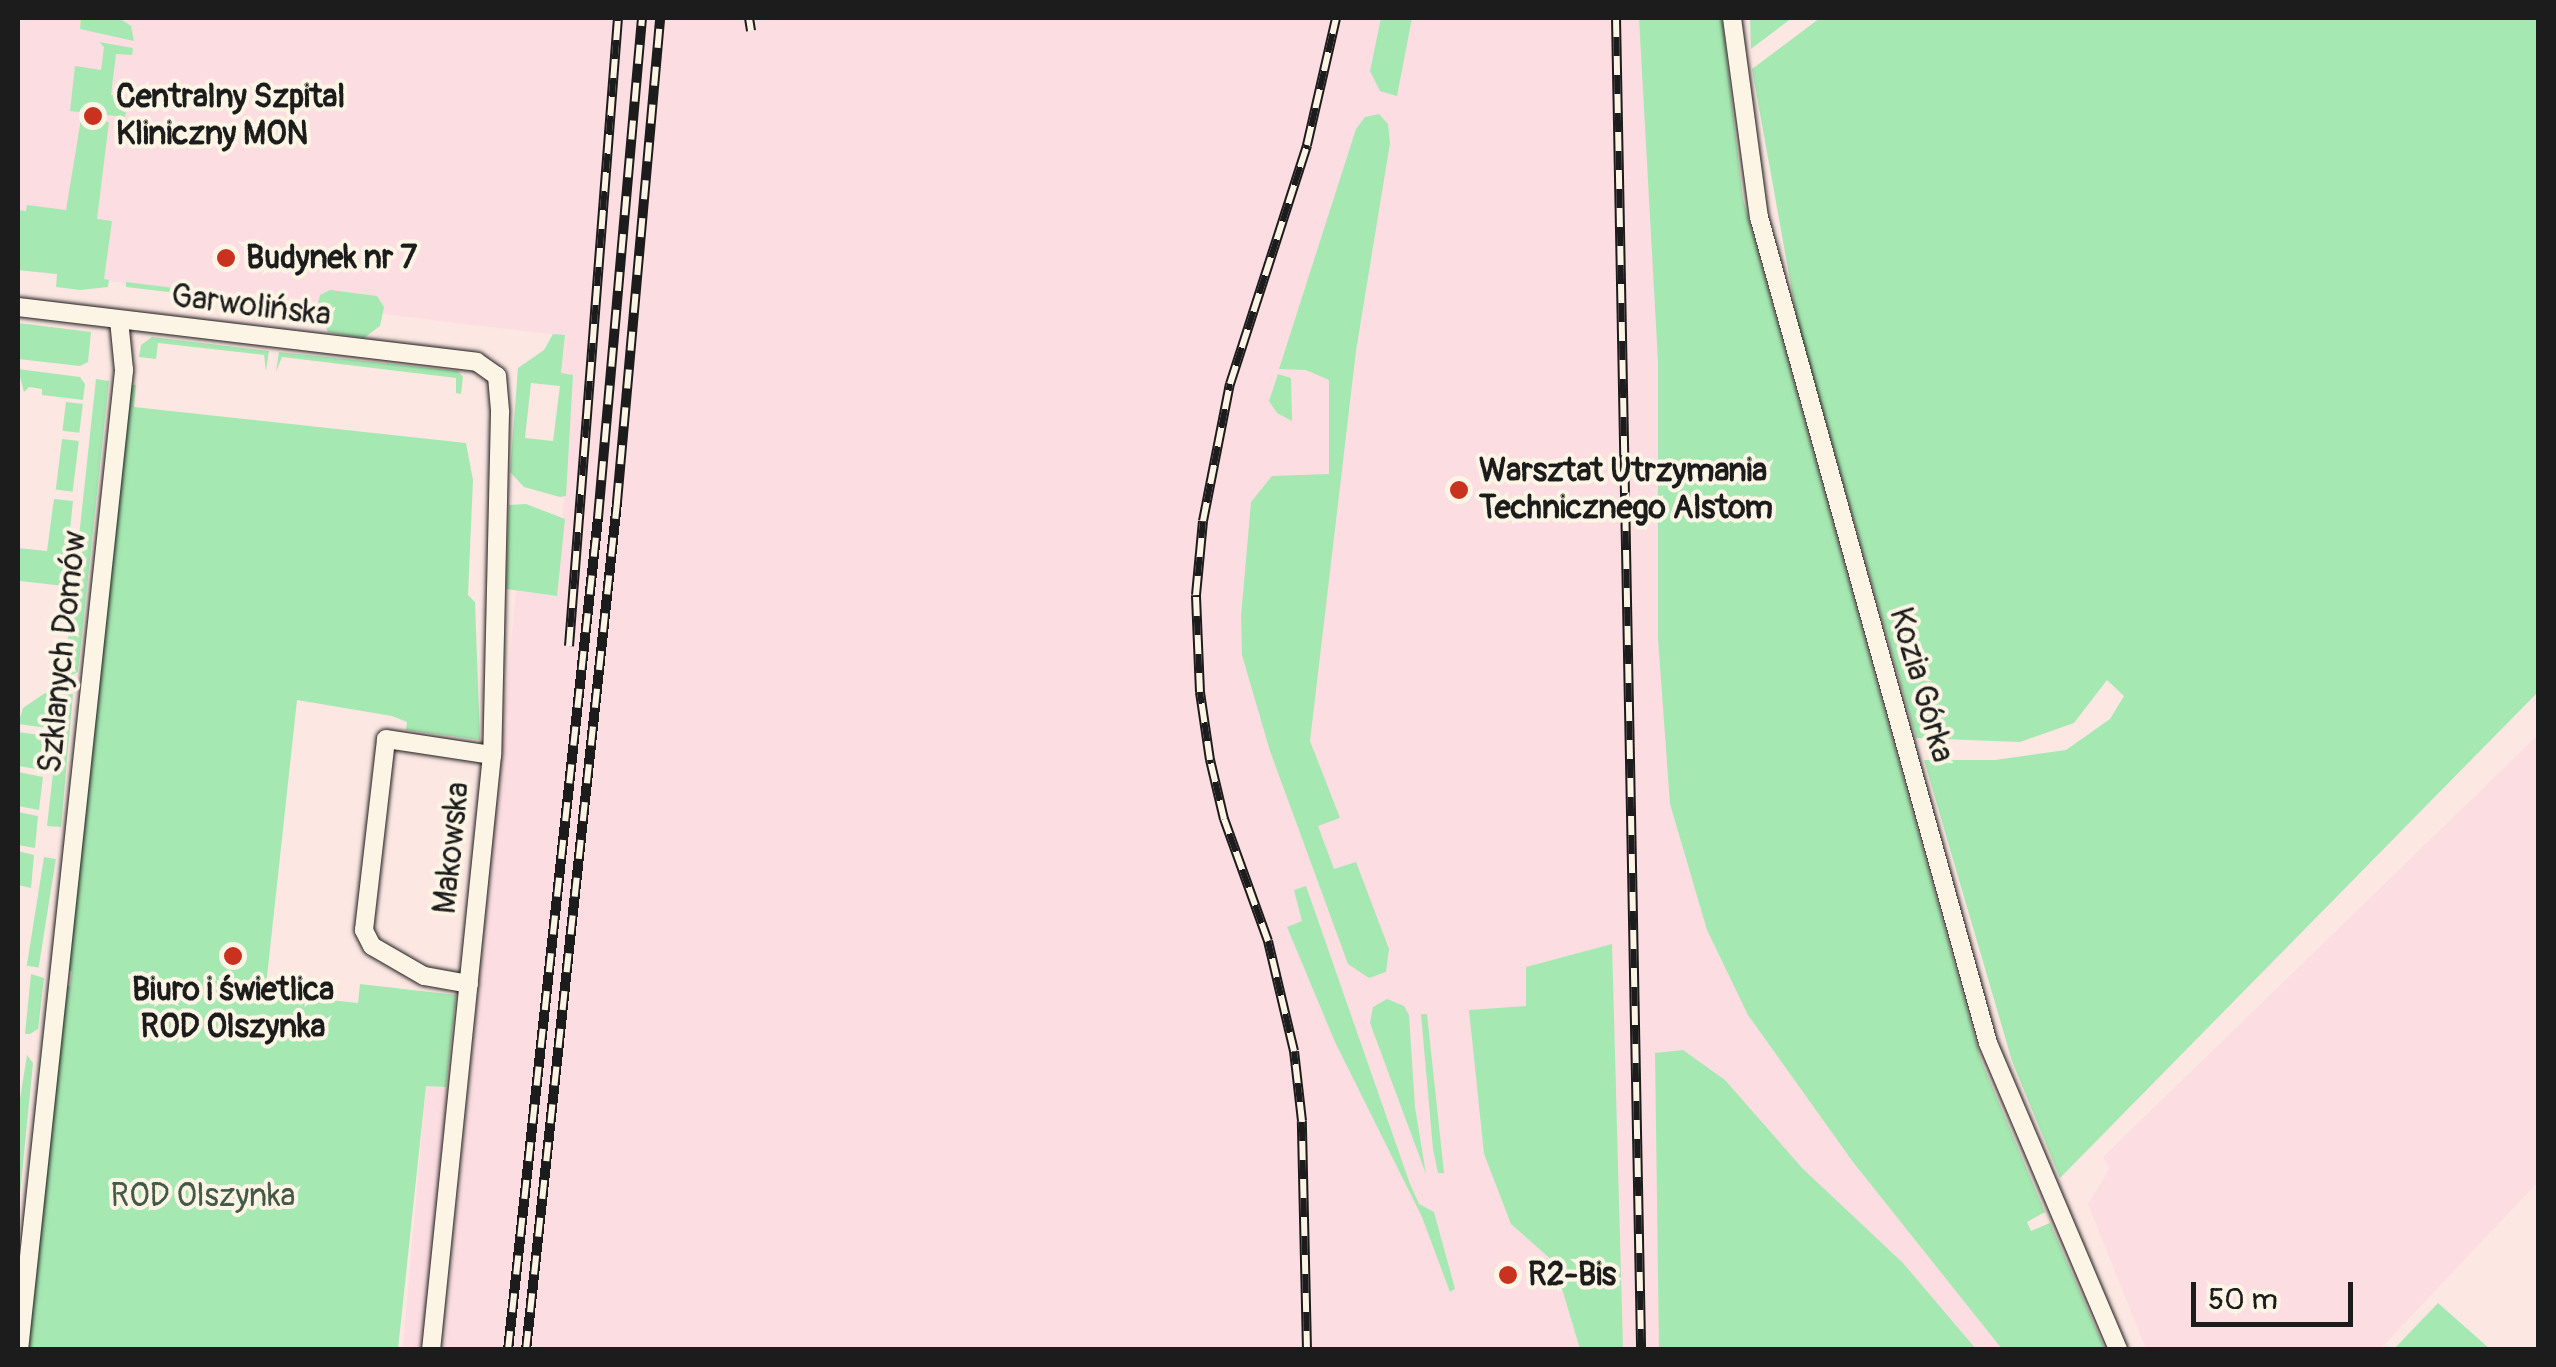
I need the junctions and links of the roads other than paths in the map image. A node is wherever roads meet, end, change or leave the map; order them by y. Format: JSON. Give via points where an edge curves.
{"nodes":[{"id":1,"x":1732,"y":18,"type":"edge"},
{"id":2,"x":18,"y":307,"type":"edge"},
{"id":3,"x":119,"y":320,"type":"junction"},
{"id":4,"x":477,"y":362,"type":"joint"},
{"id":5,"x":492,"y":755,"type":"junction"},
{"id":6,"x":468,"y":984,"type":"junction"},
{"id":7,"x":19,"y":1350,"type":"edge"},
{"id":8,"x":431,"y":1350,"type":"edge"},
{"id":9,"x":2118,"y":1350,"type":"edge"}],
"edges":[{"from":1,"to":9,"type":"street","name":"Kozia Górka","via":[[1758,217],[1988,1043]]},
{"from":2,"to":3,"type":"street","name":"Garwolińska"},
{"from":3,"to":4,"type":"street","name":"Garwolińska"},
{"from":3,"to":7,"type":"street","name":"Szklanych Domów","via":[[124,370]]},
{"from":4,"to":5,"type":"street","name":"Makowska","via":[[492,370],[499,386]]},
{"from":5,"to":6,"type":"street","name":"Makowska"},
{"from":5,"to":6,"type":"street","via":[[386,739],[364,930],[372,946],[424,976]]},
{"from":6,"to":8,"type":"street","name":"Makowska"}]}
